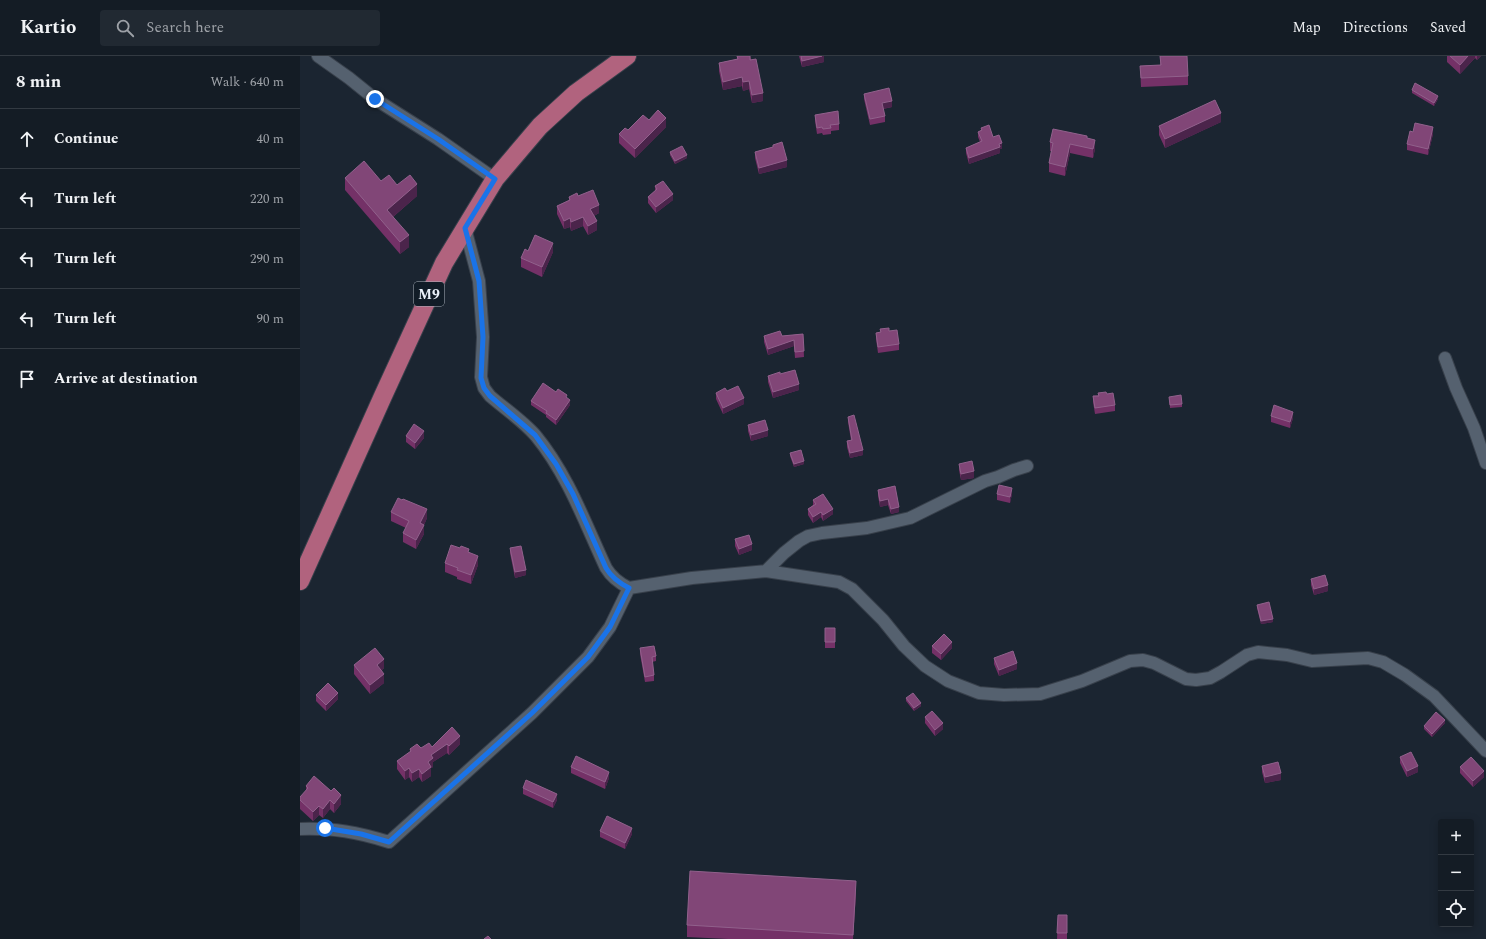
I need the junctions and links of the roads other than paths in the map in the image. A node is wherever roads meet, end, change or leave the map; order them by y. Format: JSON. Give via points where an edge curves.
{"nodes":[{"id":1,"x":318,"y":56,"type":"edge"},
{"id":2,"x":627,"y":56,"type":"edge"},
{"id":3,"x":495,"y":179,"type":"junction"},
{"id":4,"x":465,"y":228,"type":"junction"},
{"id":5,"x":1445,"y":358,"type":"dead end"},
{"id":6,"x":1486,"y":463,"type":"edge"},
{"id":7,"x":1027,"y":466,"type":"dead end"},
{"id":8,"x":766,"y":571,"type":"junction"},
{"id":9,"x":300,"y":581,"type":"edge"},
{"id":10,"x":629,"y":588,"type":"junction"},
{"id":11,"x":1486,"y":751,"type":"edge"},
{"id":12,"x":300,"y":829,"type":"edge"}],
"edges":[{"from":1,"to":3,"type":"street","via":[[375,99]]},
{"from":2,"to":3,"type":"main road","number":"M9","via":[[576,93],[540,126]]},
{"from":3,"to":4,"type":"main road","number":"M9"},
{"from":4,"to":9,"type":"main road","number":"M9","via":[[428,297]]},
{"from":4,"to":10,"type":"street","via":[[479,281],[483,337],[481,378],[484,388],[535,435],[573,494],[606,568],[611,576]]},
{"from":5,"to":6,"type":"street"},
{"from":7,"to":8,"type":"street","via":[[984,481],[910,518],[867,528],[808,536],[784,553]]},
{"from":8,"to":10,"type":"street","via":[[692,578]]},
{"from":8,"to":11,"type":"street","via":[[823,578],[852,589],[924,666],[948,681],[979,693],[1040,694],[1082,681],[1130,661],[1143,660],[1154,663],[1186,679],[1196,680],[1210,678],[1247,655],[1258,652],[1312,661],[1368,658],[1383,662],[1434,696]]},
{"from":10,"to":12,"type":"street","via":[[610,627],[588,657],[532,713],[389,842],[325,828]]}]}
